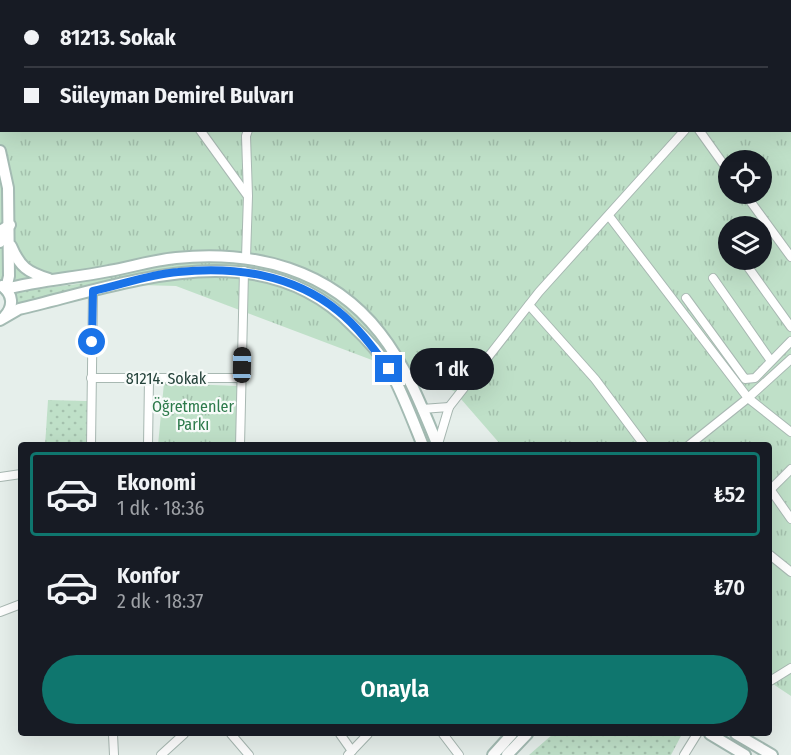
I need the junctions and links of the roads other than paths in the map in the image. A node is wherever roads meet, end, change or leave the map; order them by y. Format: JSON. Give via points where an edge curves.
{"nodes":[{"id":1,"x":201,"y":132,"type":"edge"},
{"id":2,"x":247,"y":132,"type":"edge"},
{"id":3,"x":683,"y":132,"type":"edge"},
{"id":4,"x":700,"y":132,"type":"edge"},
{"id":5,"x":0,"y":151,"type":"edge"},
{"id":6,"x":718,"y":157,"type":"edge"},
{"id":7,"x":248,"y":196,"type":"junction"},
{"id":8,"x":752,"y":204,"type":"edge"},
{"id":9,"x":609,"y":216,"type":"junction"},
{"id":10,"x":4,"y":241,"type":"edge"},
{"id":11,"x":791,"y":257,"type":"edge"},
{"id":12,"x":246,"y":258,"type":"junction"},
{"id":13,"x":749,"y":270,"type":"edge"},
{"id":14,"x":244,"y":271,"type":"junction"},
{"id":15,"x":713,"y":278,"type":"dead end"},
{"id":16,"x":52,"y":280,"type":"junction"},
{"id":17,"x":3,"y":287,"type":"edge"},
{"id":18,"x":93,"y":291,"type":"junction"},
{"id":19,"x":686,"y":298,"type":"dead end"},
{"id":20,"x":529,"y":305,"type":"junction"},
{"id":21,"x":2,"y":320,"type":"edge"},
{"id":22,"x":791,"y":327,"type":"edge"},
{"id":23,"x":791,"y":341,"type":"edge"},
{"id":24,"x":791,"y":358,"type":"edge"},
{"id":25,"x":771,"y":361,"type":"junction"},
{"id":26,"x":91,"y":378,"type":"junction"},
{"id":27,"x":242,"y":378,"type":"junction"},
{"id":28,"x":149,"y":379,"type":"junction"},
{"id":29,"x":748,"y":398,"type":"junction"},
{"id":30,"x":450,"y":407,"type":"junction"},
{"id":31,"x":422,"y":409,"type":"junction"},
{"id":32,"x":791,"y":432,"type":"edge"},
{"id":33,"x":90,"y":442,"type":"edge"},
{"id":34,"x":148,"y":442,"type":"edge"},
{"id":35,"x":240,"y":442,"type":"edge"},
{"id":36,"x":419,"y":442,"type":"edge"},
{"id":37,"x":437,"y":442,"type":"edge"},
{"id":38,"x":439,"y":442,"type":"edge"},
{"id":39,"x":642,"y":442,"type":"edge"},
{"id":40,"x":693,"y":442,"type":"edge"},
{"id":41,"x":791,"y":469,"type":"edge"},
{"id":42,"x":18,"y":474,"type":"edge"},
{"id":43,"x":0,"y":477,"type":"edge"},
{"id":44,"x":772,"y":488,"type":"edge"},
{"id":45,"x":772,"y":493,"type":"edge"},
{"id":46,"x":791,"y":519,"type":"edge"},
{"id":47,"x":772,"y":557,"type":"edge"},
{"id":48,"x":791,"y":572,"type":"edge"},
{"id":49,"x":18,"y":605,"type":"edge"},
{"id":50,"x":0,"y":612,"type":"edge"},
{"id":51,"x":791,"y":668,"type":"edge"},
{"id":52,"x":772,"y":680,"type":"edge"},
{"id":53,"x":113,"y":736,"type":"edge"},
{"id":54,"x":182,"y":736,"type":"edge"},
{"id":55,"x":233,"y":736,"type":"edge"},
{"id":56,"x":341,"y":736,"type":"edge"},
{"id":57,"x":366,"y":736,"type":"edge"},
{"id":58,"x":445,"y":736,"type":"edge"},
{"id":59,"x":510,"y":736,"type":"edge"},
{"id":60,"x":525,"y":736,"type":"edge"},
{"id":61,"x":696,"y":736,"type":"edge"},
{"id":62,"x":713,"y":736,"type":"edge"},
{"id":63,"x":739,"y":736,"type":"edge"},
{"id":64,"x":350,"y":753,"type":"edge"},
{"id":65,"x":114,"y":755,"type":"edge"},
{"id":66,"x":161,"y":755,"type":"edge"},
{"id":67,"x":249,"y":755,"type":"edge"},
{"id":68,"x":459,"y":755,"type":"edge"},
{"id":69,"x":493,"y":755,"type":"edge"},
{"id":70,"x":507,"y":755,"type":"edge"},
{"id":71,"x":684,"y":755,"type":"edge"},
{"id":72,"x":745,"y":755,"type":"edge"},
{"id":73,"x":772,"y":755,"type":"edge"}],
"edges":[{"from":1,"to":7,"type":"street"},
{"from":2,"to":7,"type":"street"},
{"from":3,"to":9,"type":"street"},
{"from":4,"to":6,"type":"street"},
{"from":5,"to":10,"type":"main road","via":[[10,225],[2,230]]},
{"from":7,"to":12,"type":"street"},
{"from":8,"to":11,"type":"street"},
{"from":9,"to":20,"type":"street"},
{"from":9,"to":29,"type":"street"},
{"from":10,"to":16,"type":"main road","via":[[30,273]]},
{"from":10,"to":17,"type":"main road","via":[[9,276]]},
{"from":12,"to":16,"type":"main road","via":[[175,258]]},
{"from":12,"to":31,"type":"main road","via":[[289,267],[346,299],[380,333],[402,365]]},
{"from":13,"to":22,"type":"street"},
{"from":14,"to":18,"type":"main road","via":[[176,272]]},
{"from":14,"to":27,"type":"street"},
{"from":14,"to":36,"type":"main road","via":[[284,281],[339,311],[368,340],[389,369]]},
{"from":15,"to":25,"type":"street"},
{"from":16,"to":17,"type":"main road"},
{"from":17,"to":21,"type":"main road","via":[[10,294],[11,306]]},
{"from":18,"to":21,"type":"main road","via":[[19,309]]},
{"from":18,"to":26,"type":"street"},
{"from":19,"to":25,"type":"street","via":[[743,378],[755,378]]},
{"from":20,"to":30,"type":"street"},
{"from":20,"to":39,"type":"street","via":[[595,379]]},
{"from":23,"to":25,"type":"street"},
{"from":24,"to":29,"type":"street"},
{"from":26,"to":28,"type":"street","name":"81214. Sokak"},
{"from":26,"to":33,"type":"street"},
{"from":27,"to":28,"type":"street","name":"81214. Sokak"},
{"from":27,"to":35,"type":"street"},
{"from":28,"to":34,"type":"street"},
{"from":29,"to":32,"type":"street"},
{"from":29,"to":40,"type":"street"},
{"from":30,"to":31,"type":"street"},
{"from":30,"to":38,"type":"street"},
{"from":31,"to":37,"type":"main road"},
{"from":41,"to":44,"type":"street"},
{"from":42,"to":43,"type":"street"},
{"from":45,"to":46,"type":"street"},
{"from":47,"to":48,"type":"street"},
{"from":49,"to":50,"type":"street"},
{"from":51,"to":52,"type":"street"},
{"from":53,"to":65,"type":"street"},
{"from":54,"to":66,"type":"street"},
{"from":55,"to":67,"type":"street"},
{"from":56,"to":64,"type":"street"},
{"from":57,"to":64,"type":"street"},
{"from":58,"to":68,"type":"street"},
{"from":59,"to":69,"type":"main road"},
{"from":60,"to":70,"type":"main road"},
{"from":61,"to":71,"type":"street"},
{"from":62,"to":72,"type":"main road"},
{"from":63,"to":73,"type":"main road"}]}
